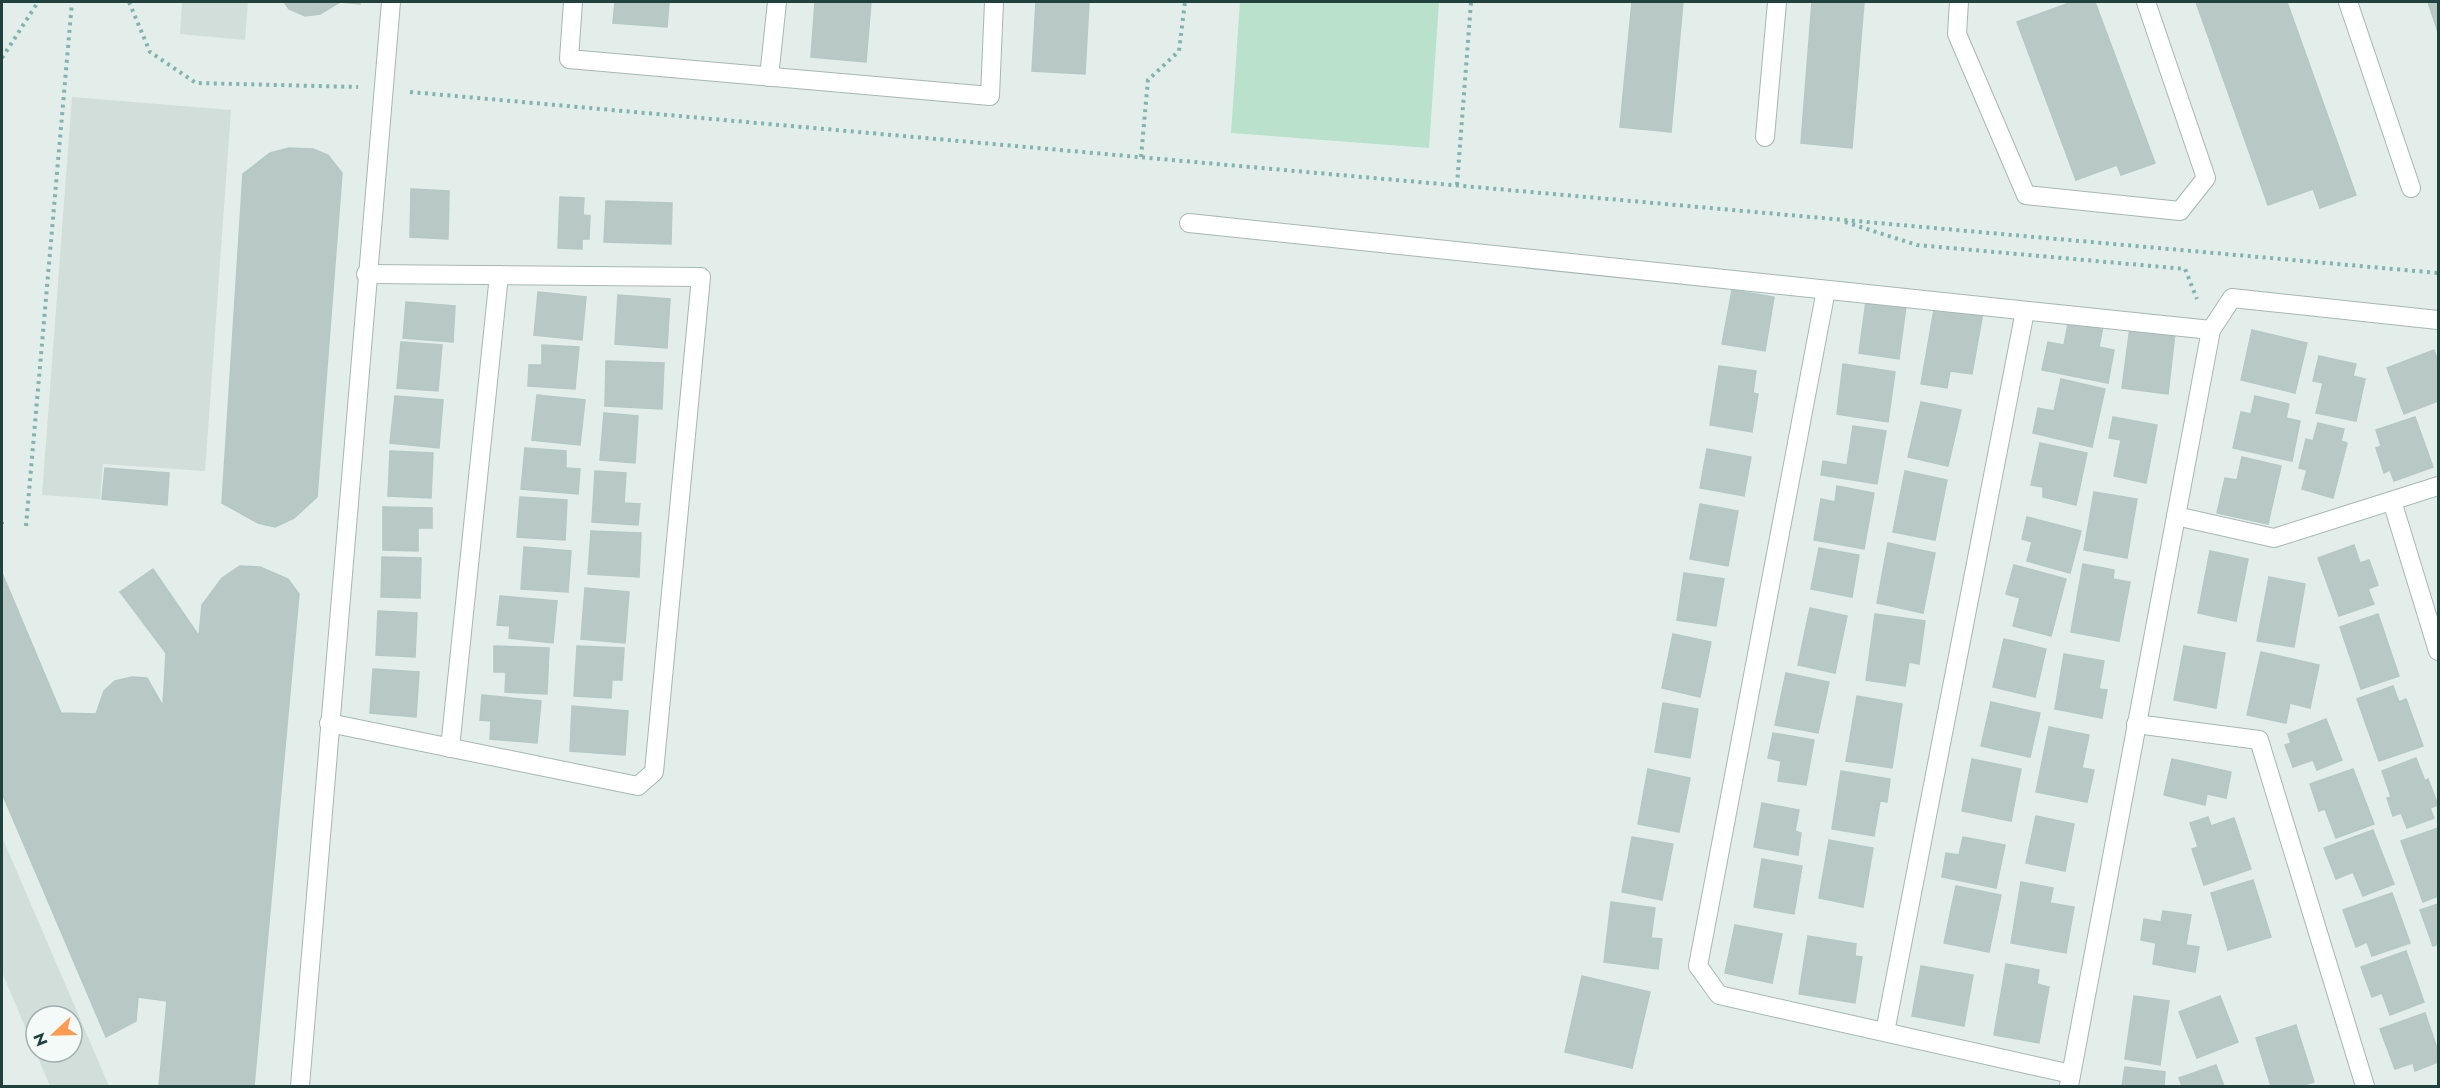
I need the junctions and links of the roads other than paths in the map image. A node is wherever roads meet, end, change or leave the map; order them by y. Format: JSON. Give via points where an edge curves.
{"nodes":[{"id":1,"x":391,"y":2,"type":"edge"},
{"id":2,"x":573,"y":2,"type":"edge"},
{"id":3,"x":777,"y":2,"type":"edge"},
{"id":4,"x":994,"y":2,"type":"edge"},
{"id":5,"x":1777,"y":2,"type":"edge"},
{"id":6,"x":1959,"y":2,"type":"edge"},
{"id":7,"x":2146,"y":2,"type":"edge"},
{"id":8,"x":2348,"y":2,"type":"edge"},
{"id":9,"x":770,"y":77,"type":"junction"},
{"id":10,"x":1765,"y":137,"type":"dead end"},
{"id":11,"x":2411,"y":188,"type":"dead end"},
{"id":12,"x":1189,"y":223,"type":"dead end"},
{"id":13,"x":366,"y":274,"type":"junction"},
{"id":14,"x":498,"y":275,"type":"junction"},
{"id":15,"x":1826,"y":290,"type":"junction"},
{"id":16,"x":2025,"y":311,"type":"junction"},
{"id":17,"x":2439,"y":320,"type":"edge"},
{"id":18,"x":2211,"y":330,"type":"junction"},
{"id":19,"x":2439,"y":486,"type":"edge"},
{"id":20,"x":2392,"y":501,"type":"junction"},
{"id":21,"x":2176,"y":516,"type":"junction"},
{"id":22,"x":2439,"y":651,"type":"edge"},
{"id":23,"x":329,"y":723,"type":"junction"},
{"id":24,"x":2136,"y":724,"type":"junction"},
{"id":25,"x":450,"y":748,"type":"junction"},
{"id":26,"x":1885,"y":1032,"type":"junction"},
{"id":27,"x":2070,"y":1080,"type":"edge"},
{"id":28,"x":300,"y":1086,"type":"edge"},
{"id":29,"x":2365,"y":1086,"type":"edge"}],
"edges":[{"from":1,"to":13,"type":"street"},
{"from":2,"to":9,"type":"street","via":[[569,59]]},
{"from":3,"to":9,"type":"street"},
{"from":4,"to":9,"type":"street","via":[[990,96]]},
{"from":5,"to":10,"type":"street"},
{"from":6,"to":7,"type":"street","via":[[1957,34],[2026,195],[2180,211],[2206,178]]},
{"from":8,"to":11,"type":"street"},
{"from":12,"to":15,"type":"street"},
{"from":13,"to":14,"type":"street"},
{"from":13,"to":23,"type":"street"},
{"from":14,"to":25,"type":"street"},
{"from":14,"to":25,"type":"street","via":[[701,277],[654,772],[638,786]]},
{"from":15,"to":16,"type":"street"},
{"from":15,"to":26,"type":"street","via":[[1698,966],[1719,995]]},
{"from":16,"to":18,"type":"street"},
{"from":16,"to":26,"type":"street"},
{"from":17,"to":18,"type":"street","via":[[2232,298]]},
{"from":18,"to":21,"type":"street"},
{"from":19,"to":20,"type":"street"},
{"from":20,"to":21,"type":"street","via":[[2274,538]]},
{"from":20,"to":22,"type":"street"},
{"from":21,"to":24,"type":"street"},
{"from":23,"to":25,"type":"street"},
{"from":23,"to":28,"type":"street"},
{"from":24,"to":27,"type":"street"},
{"from":24,"to":29,"type":"street","via":[[2259,740]]},
{"from":26,"to":27,"type":"street"}]}
